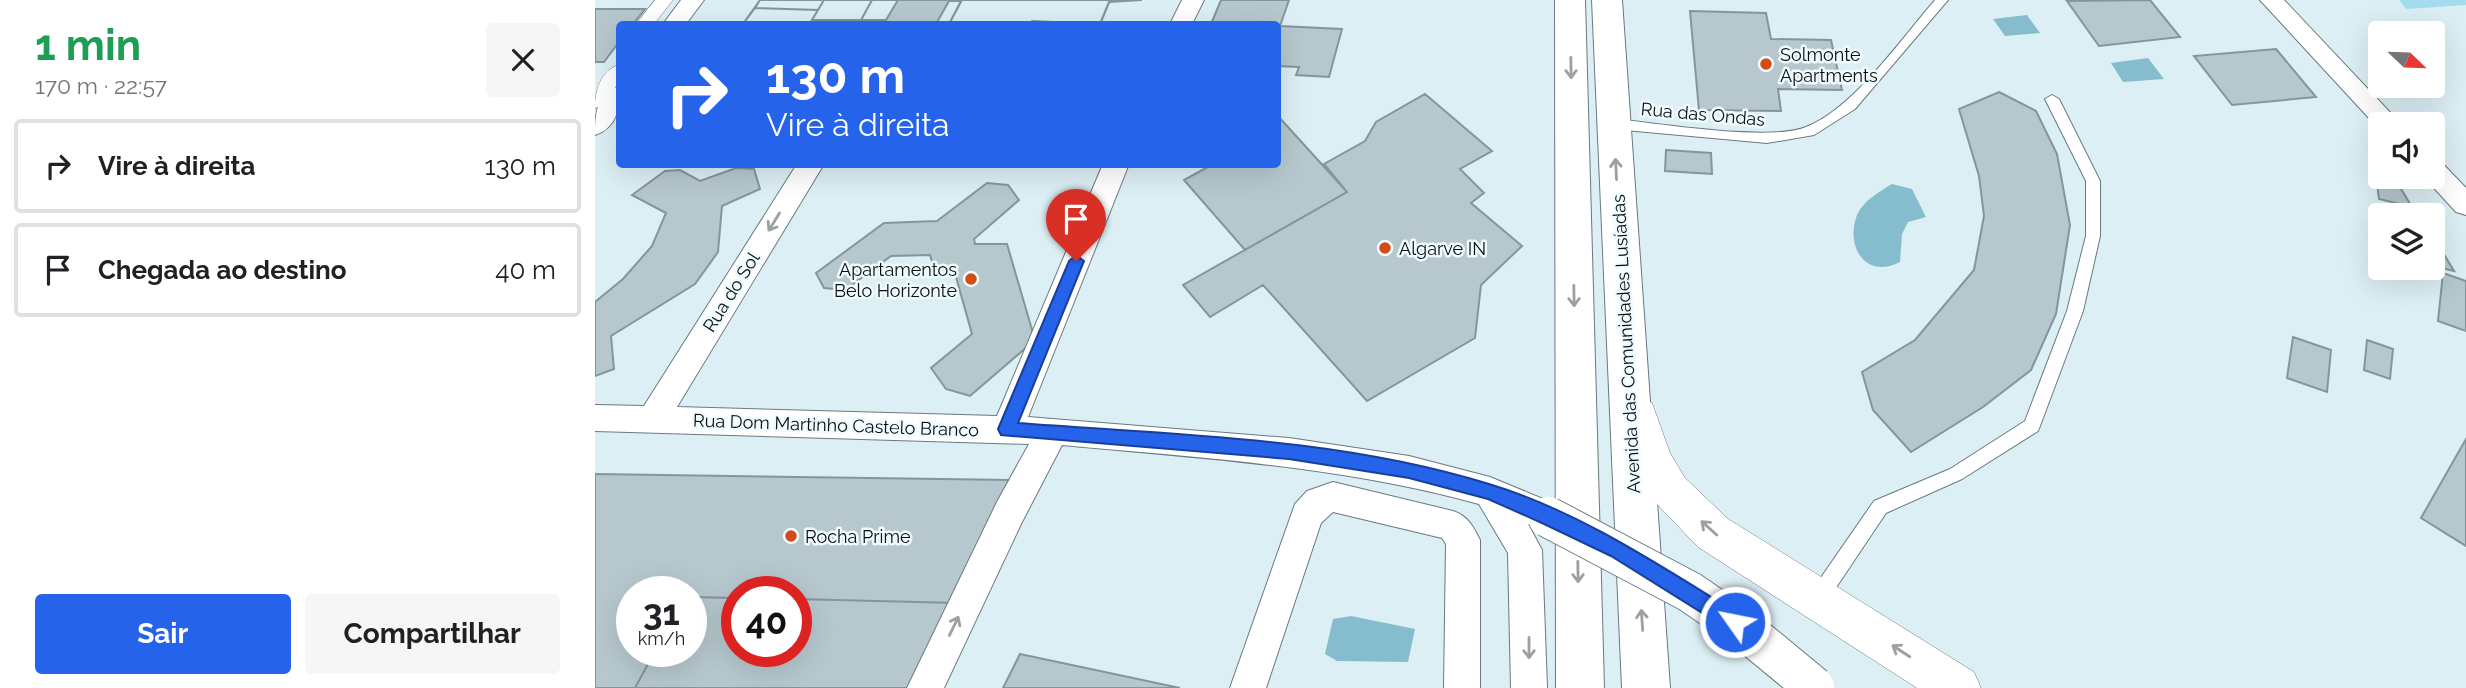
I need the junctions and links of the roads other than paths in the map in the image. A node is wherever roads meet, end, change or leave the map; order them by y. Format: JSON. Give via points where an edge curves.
{"nodes":[{"id":1,"x":664,"y":0,"type":"edge"},
{"id":2,"x":675,"y":0,"type":"edge"},
{"id":3,"x":691,"y":0,"type":"edge"},
{"id":4,"x":1193,"y":0,"type":"edge"},
{"id":5,"x":1570,"y":0,"type":"edge"},
{"id":6,"x":1607,"y":0,"type":"edge"},
{"id":7,"x":1942,"y":0,"type":"edge"},
{"id":8,"x":2271,"y":0,"type":"edge"},
{"id":9,"x":647,"y":21,"type":"edge"},
{"id":10,"x":658,"y":21,"type":"edge"},
{"id":11,"x":674,"y":21,"type":"edge"},
{"id":12,"x":1182,"y":21,"type":"edge"},
{"id":13,"x":616,"y":61,"type":"edge"},
{"id":14,"x":616,"y":75,"type":"edge"},
{"id":15,"x":595,"y":88,"type":"edge"},
{"id":16,"x":616,"y":92,"type":"edge"},
{"id":17,"x":616,"y":99,"type":"edge"},
{"id":18,"x":2052,"y":99,"type":"dead end"},
{"id":19,"x":595,"y":102,"type":"edge"},
{"id":20,"x":2378,"y":112,"type":"edge"},
{"id":21,"x":595,"y":120,"type":"edge"},
{"id":22,"x":1614,"y":124,"type":"junction"},
{"id":23,"x":595,"y":126,"type":"edge"},
{"id":24,"x":808,"y":168,"type":"edge"},
{"id":25,"x":1114,"y":168,"type":"edge"},
{"id":26,"x":2445,"y":183,"type":"edge"},
{"id":27,"x":2466,"y":205,"type":"edge"},
{"id":28,"x":1628,"y":384,"type":"junction"},
{"id":29,"x":595,"y":418,"type":"edge"},
{"id":30,"x":652,"y":420,"type":"junction"},
{"id":31,"x":1007,"y":429,"type":"junction"},
{"id":32,"x":1053,"y":431,"type":"junction"},
{"id":33,"x":1490,"y":492,"type":"junction"},
{"id":34,"x":1548,"y":517,"type":"joint"},
{"id":35,"x":1818,"y":598,"type":"junction"},
{"id":36,"x":925,"y":688,"type":"edge"},
{"id":37,"x":1248,"y":688,"type":"edge"},
{"id":38,"x":1462,"y":688,"type":"edge"},
{"id":39,"x":1529,"y":688,"type":"edge"},
{"id":40,"x":1580,"y":688,"type":"edge"},
{"id":41,"x":1646,"y":688,"type":"edge"},
{"id":42,"x":1814,"y":688,"type":"edge"},
{"id":43,"x":1958,"y":688,"type":"edge"}],
"edges":[{"from":1,"to":9,"type":"street"},
{"from":2,"to":10,"type":"street"},
{"from":3,"to":11,"type":"street"},
{"from":4,"to":12,"type":"street"},
{"from":5,"to":40,"type":"main road","one_way":true},
{"from":6,"to":22,"type":"main road","name":"Avenida das Comunidades Lusíadas"},
{"from":7,"to":22,"type":"lane","name":"Rua das Ondas","via":[[1850,106],[1809,132],[1767,138]]},
{"from":8,"to":20,"type":"street"},
{"from":13,"to":15,"type":"street"},
{"from":14,"to":19,"type":"street"},
{"from":16,"to":21,"type":"street"},
{"from":17,"to":23,"type":"street"},
{"from":18,"to":35,"type":"lane","via":[[2093,181],[2093,236],[2075,311],[2032,426],[1956,474],[1880,507]]},
{"from":28,"to":22,"type":"main road","name":"Avenida das Comunidades Lusíadas","one_way":true},
{"from":24,"to":30,"type":"street","name":"Rua do Sol","one_way":true},
{"from":25,"to":31,"type":"street"},
{"from":26,"to":27,"type":"street"},
{"from":35,"to":28,"type":"street","one_way":true,"via":[[1713,533],[1671,491],[1652,459]]},
{"from":41,"to":28,"type":"main road","name":"Avenida das Comunidades Lusíadas","one_way":true},
{"from":29,"to":30,"type":"street","name":"Rua Dom Martinho Castelo Branco"},
{"from":30,"to":31,"type":"street","name":"Rua Dom Martinho Castelo Branco"},
{"from":31,"to":32,"type":"street","name":"Rua Dom Martinho Castelo Branco"},
{"from":32,"to":33,"type":"street","name":"Rua Dom Martinho Castelo Branco","via":[[1289,452],[1409,470]]},
{"from":36,"to":32,"type":"street","one_way":true},
{"from":33,"to":34,"type":"street","name":"Rua Dom Martinho Castelo Branco"},
{"from":33,"to":39,"type":"street","one_way":true,"via":[[1525,550]]},
{"from":34,"to":42,"type":"street","name":"Rua Dom Martinho Castelo Branco","bridge":true,"via":[[1673,582],[1735,622]]},
{"from":43,"to":35,"type":"street","one_way":true},
{"from":37,"to":38,"type":"street","via":[[1307,514],[1333,497],[1453,526],[1463,540]]}]}
